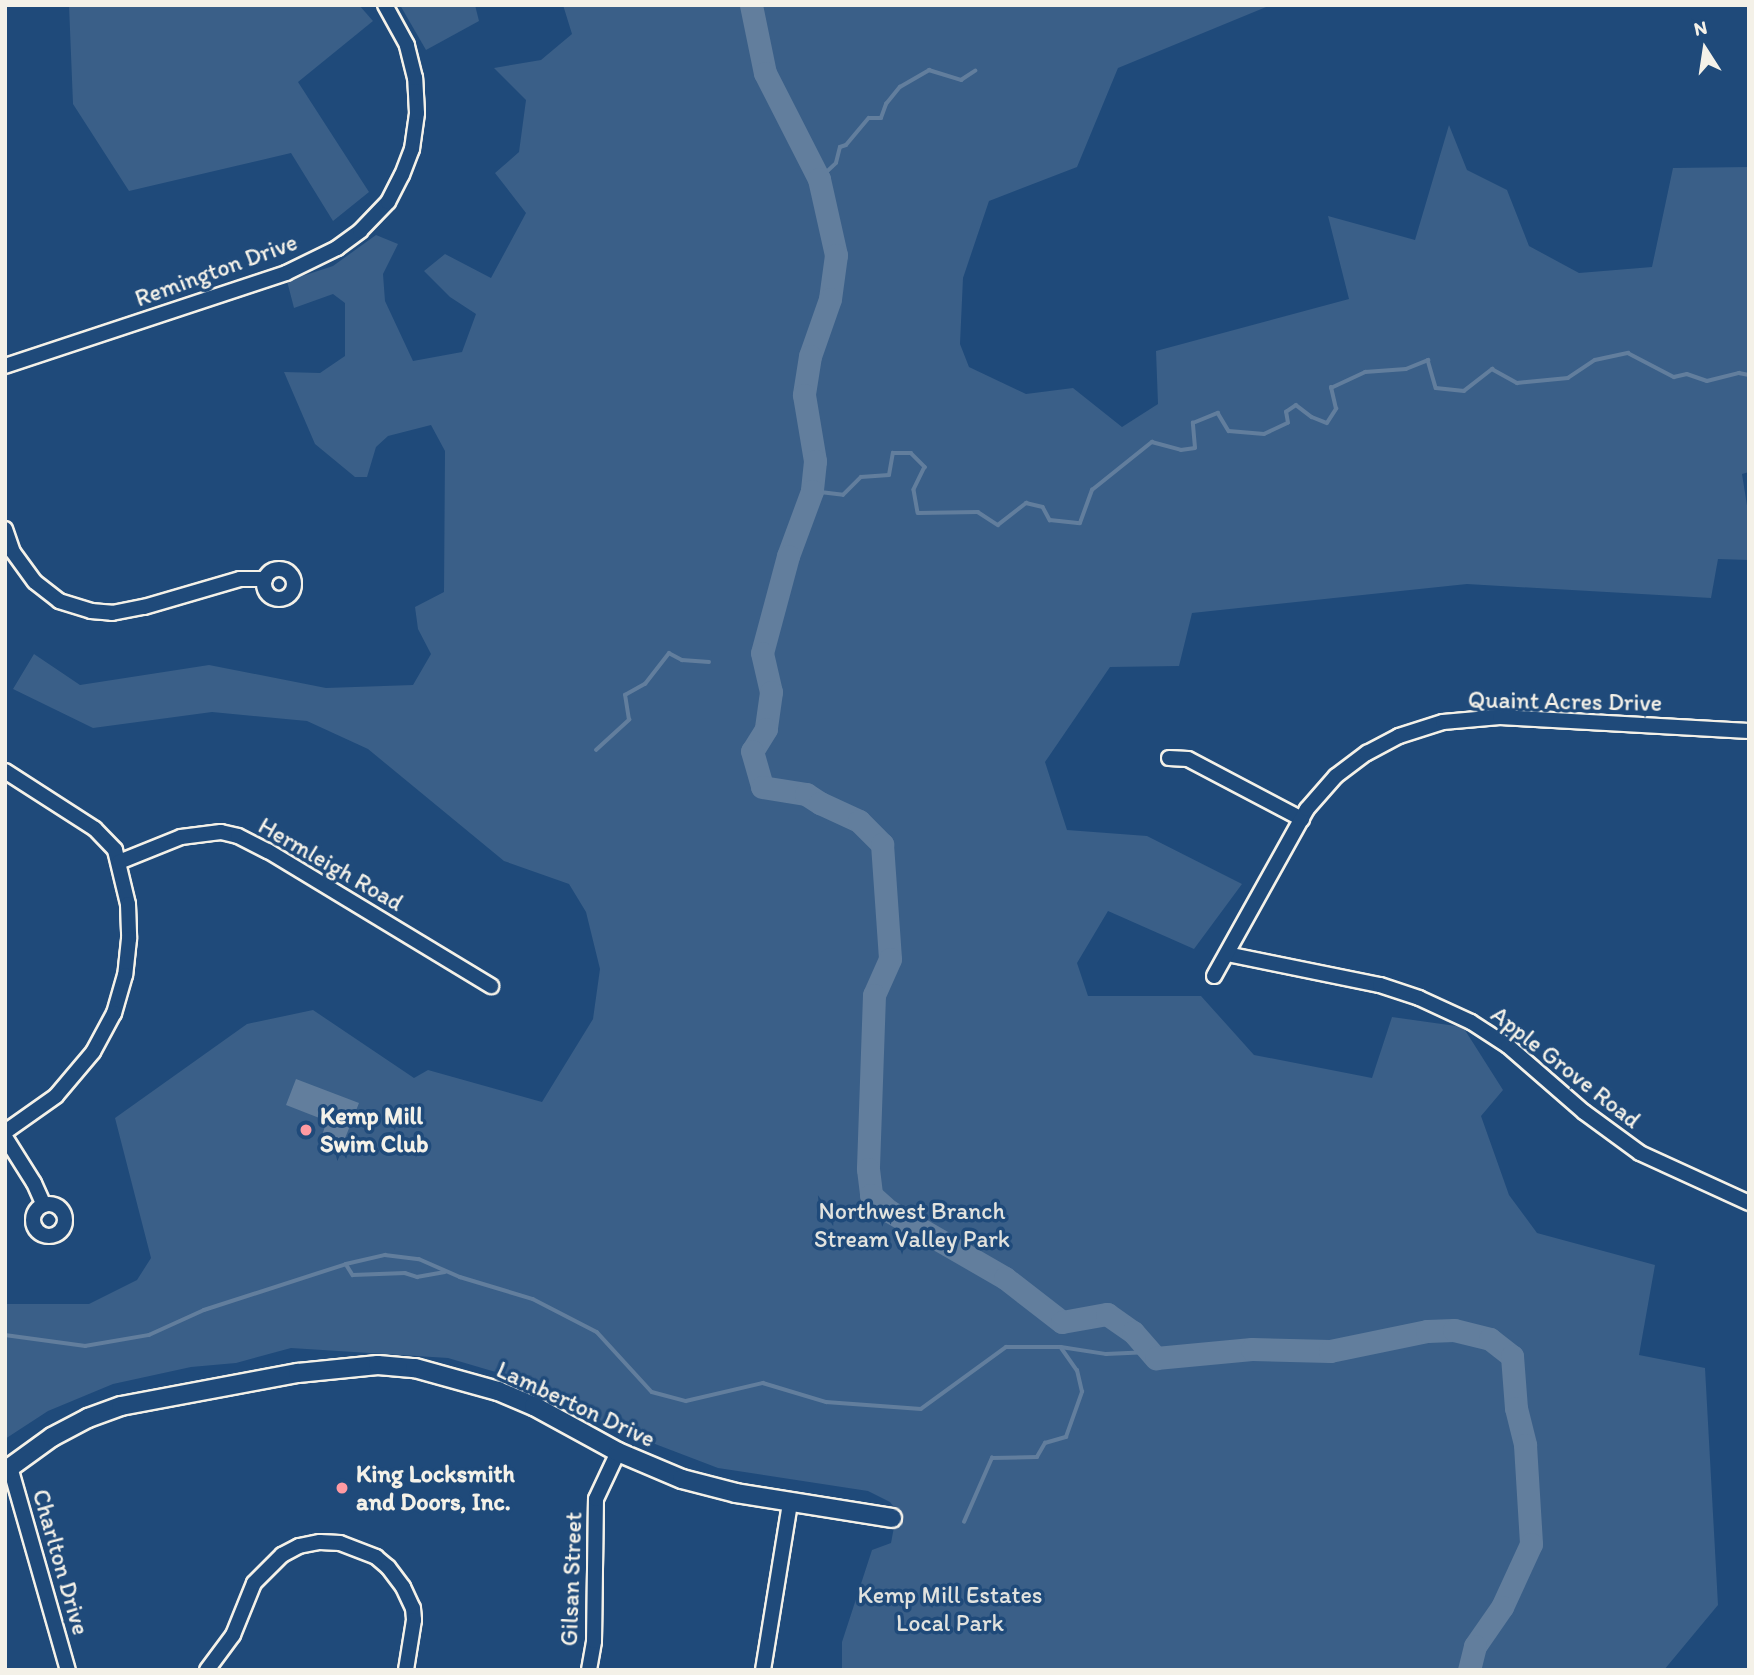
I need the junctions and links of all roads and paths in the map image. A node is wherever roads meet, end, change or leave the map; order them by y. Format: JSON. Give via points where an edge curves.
{"nodes":[{"id":1,"x":385,"y":5,"type":"edge"},
{"id":2,"x":5,"y":366,"type":"edge"},
{"id":3,"x":5,"y":529,"type":"edge"},
{"id":4,"x":265,"y":579,"type":"dead end"},
{"id":5,"x":1749,"y":731,"type":"edge"},
{"id":6,"x":1169,"y":758,"type":"dead end"},
{"id":7,"x":5,"y":771,"type":"edge"},
{"id":8,"x":1302,"y":819,"type":"junction"},
{"id":9,"x":119,"y":862,"type":"junction"},
{"id":10,"x":1227,"y":954,"type":"junction"},
{"id":11,"x":1214,"y":976,"type":"dead end"},
{"id":12,"x":491,"y":986,"type":"dead end"},
{"id":13,"x":5,"y":1135,"type":"edge"},
{"id":14,"x":1749,"y":1203,"type":"edge"},
{"id":15,"x":44,"y":1205,"type":"dead end"},
{"id":16,"x":618,"y":1452,"type":"junction"},
{"id":17,"x":8,"y":1469,"type":"edge"},
{"id":18,"x":790,"y":1503,"type":"junction"},
{"id":19,"x":892,"y":1518,"type":"dead end"},
{"id":20,"x":68,"y":1670,"type":"edge"},
{"id":21,"x":208,"y":1670,"type":"edge"},
{"id":22,"x":406,"y":1670,"type":"edge"},
{"id":23,"x":589,"y":1670,"type":"edge"},
{"id":24,"x":763,"y":1670,"type":"edge"}],
"edges":[{"from":1,"to":2,"type":"street","name":"Remington Drive","via":[[407,45],[417,113],[412,149],[402,175],[388,202],[360,231],[286,273]]},
{"from":3,"to":4,"type":"street","via":[[13,552],[35,582],[60,601],[91,611],[112,613],[240,579]]},
{"from":5,"to":8,"type":"street","name":"Quaint Acres Drive","via":[[1500,717],[1443,722],[1399,736],[1367,753],[1336,776]]},
{"from":6,"to":8,"type":"street","via":[[1188,759]]},
{"from":7,"to":9,"type":"street","via":[[95,829],[115,850]]},
{"from":8,"to":10,"type":"street","name":"Quaint Acres Drive"},
{"from":9,"to":12,"type":"street","name":"Hermleigh Road","via":[[181,837],[221,832],[238,836]]},
{"from":9,"to":13,"type":"street","via":[[128,904],[129,939],[114,1013],[71,1081]]},
{"from":10,"to":11,"type":"street","name":"Quaint Acres Drive"},
{"from":10,"to":14,"type":"street","name":"Apple Grove Road","via":[[1380,985],[1471,1022],[1508,1046],[1640,1153]]},
{"from":13,"to":15,"type":"street"},
{"from":16,"to":17,"type":"street","name":"Lamberton Drive","via":[[498,1391],[415,1368],[377,1365],[298,1373],[121,1406],[52,1437]]},
{"from":16,"to":18,"type":"street","name":"Lamberton Drive","via":[[682,1479]]},
{"from":16,"to":23,"type":"street","name":"Gilsan Street","via":[[596,1499],[594,1641]]},
{"from":17,"to":20,"type":"street","name":"Charlton Drive"},
{"from":18,"to":19,"type":"street","name":"Lamberton Drive"},
{"from":18,"to":24,"type":"street"},
{"from":21,"to":22,"type":"street","via":[[233,1635],[254,1583],[282,1555],[320,1542],[340,1543],[376,1557],[403,1587],[414,1620]]}]}
